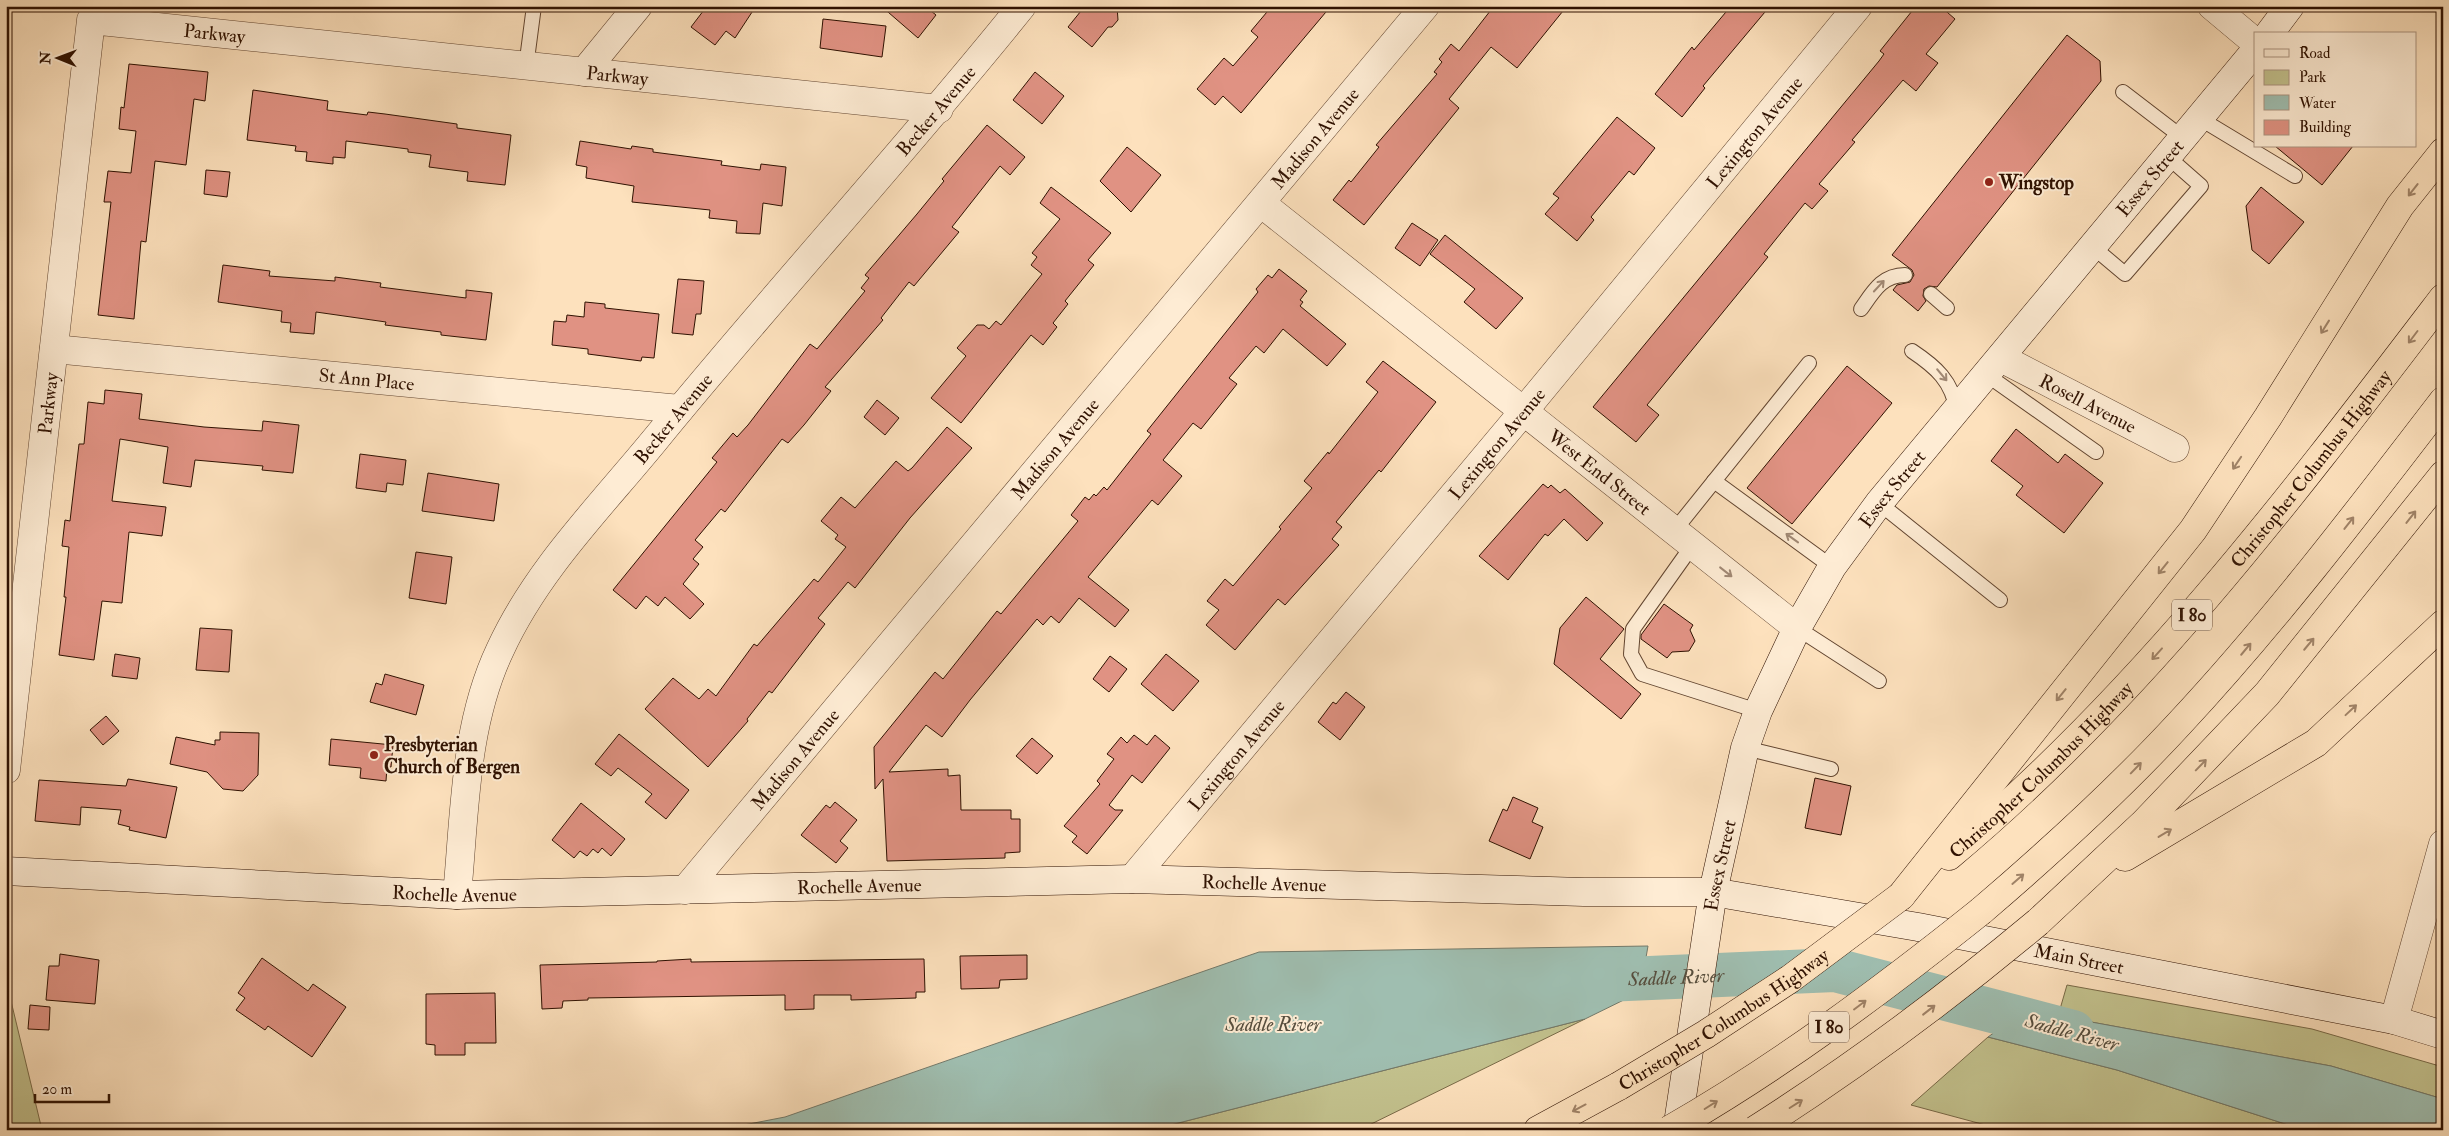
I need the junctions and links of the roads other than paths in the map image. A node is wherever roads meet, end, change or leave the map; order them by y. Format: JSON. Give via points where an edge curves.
{"nodes":[{"id":1,"x":534,"y":6,"type":"edge"},
{"id":2,"x":638,"y":6,"type":"edge"},
{"id":3,"x":1022,"y":6,"type":"edge"},
{"id":4,"x":1425,"y":6,"type":"edge"},
{"id":5,"x":1858,"y":6,"type":"edge"},
{"id":6,"x":2212,"y":6,"type":"edge"},
{"id":7,"x":2290,"y":6,"type":"edge"},
{"id":8,"x":2270,"y":32,"type":"edge"},
{"id":9,"x":2254,"y":41,"type":"edge"},
{"id":10,"x":2254,"y":52,"type":"edge"},
{"id":11,"x":526,"y":67,"type":"junction"},
{"id":12,"x":584,"y":72,"type":"junction"},
{"id":13,"x":2123,"y":92,"type":"dead end"},
{"id":14,"x":939,"y":109,"type":"junction"},
{"id":15,"x":2183,"y":138,"type":"junction"},
{"id":16,"x":2443,"y":152,"type":"edge"},
{"id":17,"x":2294,"y":176,"type":"dead end"},
{"id":18,"x":1262,"y":204,"type":"junction"},
{"id":19,"x":2093,"y":247,"type":"junction"},
{"id":20,"x":1905,"y":275,"type":"dead end"},
{"id":21,"x":1932,"y":294,"type":"dead end"},
{"id":22,"x":2443,"y":298,"type":"edge"},
{"id":23,"x":1947,"y":308,"type":"dead end"},
{"id":24,"x":1861,"y":309,"type":"dead end"},
{"id":25,"x":54,"y":349,"type":"junction"},
{"id":26,"x":1912,"y":351,"type":"dead end"},
{"id":27,"x":1810,"y":363,"type":"dead end"},
{"id":28,"x":1994,"y":367,"type":"junction"},
{"id":29,"x":2443,"y":402,"type":"edge"},
{"id":30,"x":680,"y":409,"type":"junction"},
{"id":31,"x":1523,"y":412,"type":"junction"},
{"id":32,"x":1957,"y":412,"type":"junction"},
{"id":33,"x":2175,"y":448,"type":"dead end"},
{"id":34,"x":2096,"y":452,"type":"dead end"},
{"id":35,"x":2443,"y":475,"type":"edge"},
{"id":36,"x":1714,"y":481,"type":"junction"},
{"id":37,"x":1879,"y":503,"type":"junction"},
{"id":38,"x":1683,"y":538,"type":"junction"},
{"id":39,"x":1832,"y":567,"type":"junction"},
{"id":40,"x":2000,"y":600,"type":"dead end"},
{"id":41,"x":2443,"y":624,"type":"edge"},
{"id":42,"x":1797,"y":628,"type":"junction"},
{"id":43,"x":1879,"y":681,"type":"dead end"},
{"id":44,"x":1758,"y":711,"type":"junction"},
{"id":45,"x":1745,"y":748,"type":"junction"},
{"id":46,"x":1831,"y":769,"type":"dead end"},
{"id":47,"x":6,"y":770,"type":"edge"},
{"id":48,"x":2443,"y":844,"type":"edge"},
{"id":49,"x":6,"y":871,"type":"edge"},
{"id":50,"x":1132,"y":879,"type":"junction"},
{"id":51,"x":2078,"y":885,"type":"junction"},
{"id":52,"x":685,"y":890,"type":"junction"},
{"id":53,"x":1713,"y":892,"type":"junction"},
{"id":54,"x":457,"y":895,"type":"junction"},
{"id":55,"x":1901,"y":896,"type":"junction"},
{"id":56,"x":2394,"y":1020,"type":"junction"},
{"id":57,"x":2443,"y":1035,"type":"edge"},
{"id":58,"x":1538,"y":1130,"type":"edge"},
{"id":59,"x":1669,"y":1130,"type":"edge"},
{"id":60,"x":1677,"y":1130,"type":"edge"},
{"id":61,"x":1755,"y":1130,"type":"edge"}],
"edges":[{"from":1,"to":11,"type":"lane"},
{"from":2,"to":12,"type":"street"},
{"from":3,"to":14,"type":"street","name":"Becker Avenue"},
{"from":4,"to":18,"type":"street","name":"Madison Avenue"},
{"from":5,"to":31,"type":"street","name":"Lexington Avenue"},
{"from":6,"to":9,"type":"street"},
{"from":7,"to":8,"type":"street"},
{"from":10,"to":15,"type":"street","name":"Essex Street"},
{"from":11,"to":12,"type":"street","name":"Parkway"},
{"from":11,"to":25,"type":"street","name":"Parkway","via":[[91,20]]},
{"from":12,"to":14,"type":"street","name":"Parkway"},
{"from":13,"to":15,"type":"lane"},
{"from":14,"to":30,"type":"street","name":"Becker Avenue"},
{"from":15,"to":17,"type":"lane"},
{"from":15,"to":19,"type":"street","name":"Essex Street"},
{"from":15,"to":19,"type":"lane","via":[[2201,186],[2125,274]]},
{"from":16,"to":55,"type":"highway","one_way":true,"via":[[2400,206],[2268,418],[2193,530]]},
{"from":18,"to":31,"type":"street","name":"West End Street"},
{"from":18,"to":52,"type":"street","name":"Madison Avenue"},
{"from":19,"to":28,"type":"street","name":"Essex Street"},
{"from":24,"to":20,"type":"lane","one_way":true,"via":[[1882,282],[1896,275]]},
{"from":21,"to":23,"type":"lane"},
{"from":22,"to":55,"type":"highway","name":"Christopher Columbus Highway","number":"I 80","one_way":true,"via":[[2275,515],[2130,685],[2020,793]]},
{"from":25,"to":30,"type":"street","name":"St Ann Place"},
{"from":25,"to":47,"type":"street","name":"Parkway"},
{"from":26,"to":32,"type":"lane","one_way":true,"via":[[1931,364],[1949,383]]},
{"from":27,"to":36,"type":"lane"},
{"from":28,"to":32,"type":"street","name":"Essex Street"},
{"from":28,"to":33,"type":"street","name":"Rosell Avenue"},
{"from":28,"to":34,"type":"lane"},
{"from":59,"to":29,"type":"highway","number":"I 80","one_way":true,"bridge":true,"via":[[1834,1024],[1981,911],[2060,842],[2185,717],[2295,591]]},
{"from":30,"to":54,"type":"street","name":"Becker Avenue","via":[[542,576],[498,652],[480,703],[472,743]]},
{"from":31,"to":38,"type":"street","name":"West End Street"},
{"from":31,"to":50,"type":"street","name":"Lexington Avenue"},
{"from":32,"to":37,"type":"street","name":"Essex Street"},
{"from":51,"to":35,"type":"highway","number":"I 80","one_way":true,"via":[[2145,822],[2267,694]]},
{"from":36,"to":38,"type":"lane"},
{"from":39,"to":36,"type":"lane","one_way":true},
{"from":37,"to":39,"type":"street","name":"Essex Street"},
{"from":37,"to":40,"type":"lane"},
{"from":38,"to":42,"type":"street","name":"West End Street","one_way":true},
{"from":38,"to":44,"type":"lane","via":[[1633,629],[1631,654],[1642,674]]},
{"from":39,"to":42,"type":"street","name":"Essex Street"},
{"from":51,"to":41,"type":"highway","one_way":true,"via":[[2316,743]]},
{"from":42,"to":43,"type":"lane"},
{"from":42,"to":44,"type":"street","name":"Essex Street"},
{"from":44,"to":45,"type":"street","name":"Essex Street"},
{"from":45,"to":46,"type":"lane"},
{"from":45,"to":53,"type":"street","name":"Essex Street"},
{"from":48,"to":56,"type":"street"},
{"from":49,"to":54,"type":"street","name":"Rochelle Avenue"},
{"from":50,"to":52,"type":"street","name":"Rochelle Avenue"},
{"from":50,"to":53,"type":"street","name":"Rochelle Avenue","via":[[1584,892]]},
{"from":61,"to":51,"type":"highway","number":"I 80","one_way":true,"bridge":true,"via":[[1923,1014],[2038,922]]},
{"from":52,"to":54,"type":"street","name":"Rochelle Avenue"},
{"from":53,"to":56,"type":"street","name":"Main Street","via":[[1918,927]]},
{"from":53,"to":60,"type":"street","name":"Essex Street"},
{"from":55,"to":58,"type":"highway","name":"Christopher Columbus Highway","number":"I 80","one_way":true,"bridge":true,"via":[[1790,979],[1706,1034]]},
{"from":56,"to":57,"type":"street","name":"Main Street"}]}
